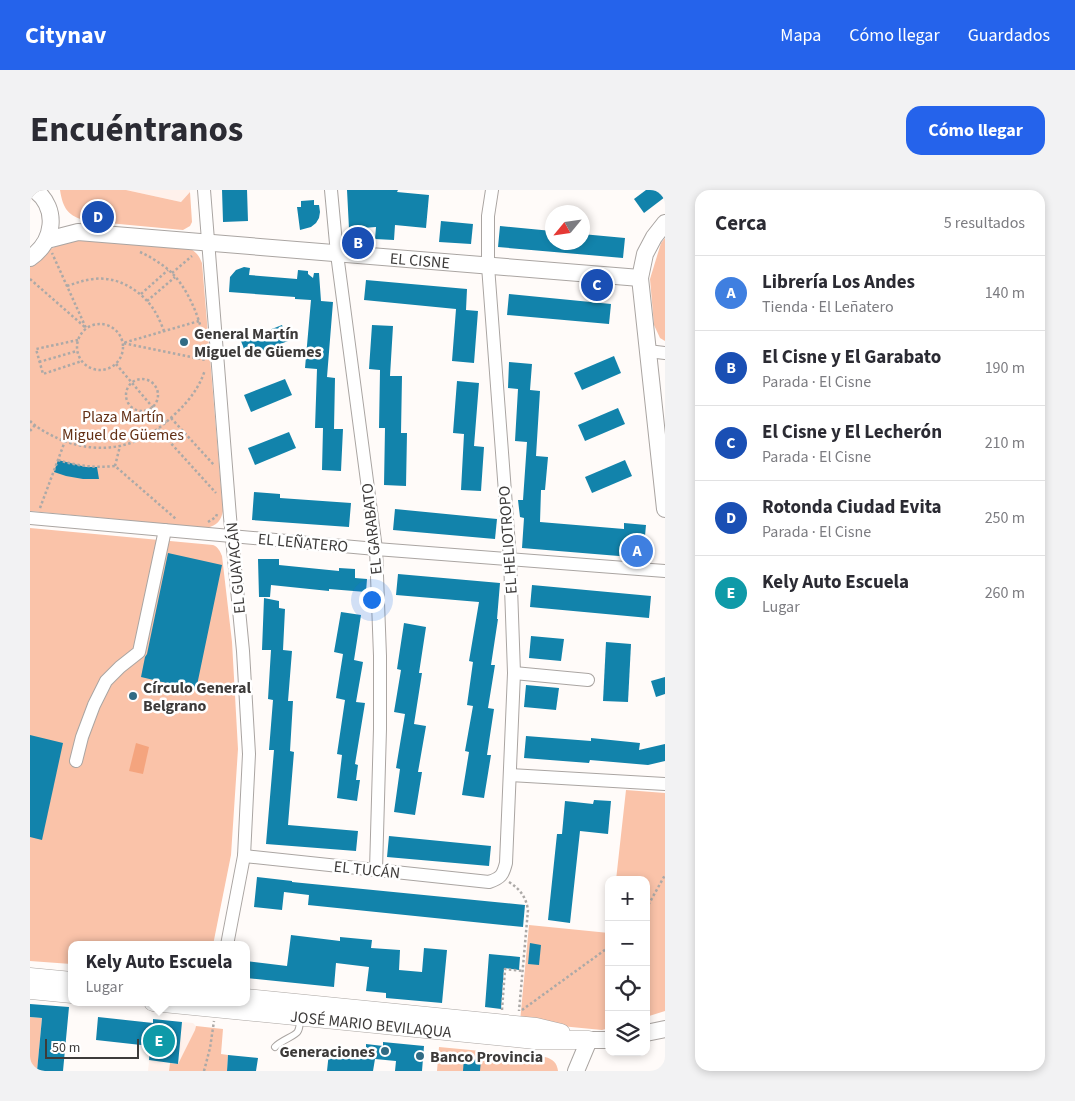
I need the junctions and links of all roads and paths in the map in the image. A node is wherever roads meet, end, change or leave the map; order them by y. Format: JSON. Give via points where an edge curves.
{"nodes":[{"id":1,"x":204,"y":190,"type":"edge"},
{"id":2,"x":332,"y":190,"type":"edge"},
{"id":3,"x":492,"y":190,"type":"edge"},
{"id":4,"x":44,"y":198,"type":"edge"},
{"id":5,"x":665,"y":224,"type":"edge"},
{"id":6,"x":78,"y":232,"type":"junction"},
{"id":7,"x":208,"y":243,"type":"junction"},
{"id":8,"x":135,"y":250,"type":"dead end"},
{"id":9,"x":41,"y":251,"type":"edge"},
{"id":10,"x":190,"y":253,"type":"dead end"},
{"id":11,"x":337,"y":254,"type":"junction"},
{"id":12,"x":193,"y":255,"type":"junction"},
{"id":13,"x":195,"y":260,"type":"dead end"},
{"id":14,"x":488,"y":266,"type":"junction"},
{"id":15,"x":168,"y":270,"type":"junction"},
{"id":16,"x":172,"y":274,"type":"junction"},
{"id":17,"x":176,"y":278,"type":"junction"},
{"id":18,"x":640,"y":278,"type":"junction"},
{"id":19,"x":30,"y":279,"type":"edge"},
{"id":20,"x":67,"y":286,"type":"junction"},
{"id":21,"x":141,"y":294,"type":"junction"},
{"id":22,"x":147,"y":301,"type":"junction"},
{"id":23,"x":201,"y":312,"type":"dead end"},
{"id":24,"x":199,"y":321,"type":"junction"},
{"id":25,"x":86,"y":328,"type":"junction"},
{"id":26,"x":164,"y":331,"type":"junction"},
{"id":27,"x":202,"y":334,"type":"dead end"},
{"id":28,"x":78,"y":340,"type":"junction"},
{"id":29,"x":204,"y":341,"type":"dead end"},
{"id":30,"x":123,"y":343,"type":"junction"},
{"id":31,"x":78,"y":351,"type":"junction"},
{"id":32,"x":648,"y":351,"type":"junction"},
{"id":33,"x":665,"y":352,"type":"edge"},
{"id":34,"x":39,"y":362,"type":"junction"},
{"id":35,"x":82,"y":362,"type":"junction"},
{"id":36,"x":116,"y":364,"type":"junction"},
{"id":37,"x":206,"y":364,"type":"junction"},
{"id":38,"x":207,"y":373,"type":"dead end"},
{"id":39,"x":132,"y":382,"type":"junction"},
{"id":40,"x":152,"y":408,"type":"junction"},
{"id":41,"x":171,"y":418,"type":"junction"},
{"id":42,"x":30,"y":421,"type":"edge"},
{"id":43,"x":166,"y":423,"type":"junction"},
{"id":44,"x":35,"y":425,"type":"junction"},
{"id":45,"x":158,"y":429,"type":"junction"},
{"id":46,"x":30,"y":431,"type":"edge"},
{"id":47,"x":65,"y":441,"type":"junction"},
{"id":48,"x":120,"y":446,"type":"junction"},
{"id":49,"x":213,"y":456,"type":"dead end"},
{"id":50,"x":58,"y":460,"type":"junction"},
{"id":51,"x":115,"y":466,"type":"junction"},
{"id":52,"x":215,"y":484,"type":"dead end"},
{"id":53,"x":665,"y":509,"type":"edge"},
{"id":54,"x":33,"y":512,"type":"edge"},
{"id":55,"x":217,"y":513,"type":"dead end"},
{"id":56,"x":205,"y":523,"type":"dead end"},
{"id":57,"x":166,"y":525,"type":"junction"},
{"id":58,"x":232,"y":536,"type":"junction"},
{"id":59,"x":376,"y":549,"type":"junction"},
{"id":60,"x":510,"y":560,"type":"junction"},
{"id":61,"x":665,"y":571,"type":"edge"},
{"id":62,"x":514,"y":673,"type":"junction"},
{"id":63,"x":588,"y":680,"type":"dead end"},
{"id":64,"x":76,"y":761,"type":"dead end"},
{"id":65,"x":510,"y":775,"type":"junction"},
{"id":66,"x":665,"y":784,"type":"edge"},
{"id":67,"x":244,"y":856,"type":"junction"},
{"id":68,"x":376,"y":870,"type":"junction"},
{"id":69,"x":665,"y":875,"type":"edge"},
{"id":70,"x":493,"y":880,"type":"junction"},
{"id":71,"x":650,"y":901,"type":"edge"},
{"id":72,"x":228,"y":941,"type":"edge"},
{"id":73,"x":605,"y":949,"type":"edge"},
{"id":74,"x":523,"y":971,"type":"junction"},
{"id":75,"x":30,"y":977,"type":"edge"},
{"id":76,"x":68,"y":981,"type":"edge"},
{"id":77,"x":30,"y":990,"type":"edge"},
{"id":78,"x":68,"y":994,"type":"edge"},
{"id":79,"x":250,"y":998,"type":"edge"},
{"id":80,"x":216,"y":1006,"type":"edge"},
{"id":81,"x":223,"y":1006,"type":"edge"},
{"id":82,"x":502,"y":1011,"type":"dead end"},
{"id":83,"x":300,"y":1017,"type":"junction"},
{"id":84,"x":665,"y":1029,"type":"edge"},
{"id":85,"x":650,"y":1032,"type":"edge"},
{"id":86,"x":589,"y":1040,"type":"junction"},
{"id":87,"x":605,"y":1040,"type":"edge"},
{"id":88,"x":275,"y":1047,"type":"dead end"},
{"id":89,"x":204,"y":1071,"type":"edge"},
{"id":90,"x":576,"y":1071,"type":"edge"}],
"edges":[{"from":1,"to":7,"type":"street","name":"EL GUAYACÁN"},
{"from":2,"to":11,"type":"street","name":"EL GARABATO"},
{"from":3,"to":14,"type":"street","name":"EL HELIOTROPO","via":[[488,216]]},
{"from":4,"to":6,"type":"street","name":"EL CISNE"},
{"from":4,"to":9,"type":"street","via":[[51,227]]},
{"from":5,"to":18,"type":"street","via":[[645,254]]},
{"from":6,"to":7,"type":"street","name":"EL CISNE"},
{"from":6,"to":9,"type":"street","name":"EL CISNE"},
{"from":7,"to":11,"type":"street","name":"EL CISNE"},
{"from":7,"to":58,"type":"street","name":"EL GUAYACÁN"},
{"from":8,"to":15,"type":"path"},
{"from":9,"to":20,"type":"path","via":[[52,252]]},
{"from":10,"to":12,"type":"path"},
{"from":11,"to":14,"type":"street","name":"EL CISNE"},
{"from":11,"to":59,"type":"street","name":"EL GARABATO"},
{"from":12,"to":13,"type":"path"},
{"from":12,"to":16,"type":"path"},
{"from":14,"to":18,"type":"street","name":"EL CISNE"},
{"from":14,"to":60,"type":"street","name":"EL HELIOTROPO"},
{"from":15,"to":16,"type":"path"},
{"from":15,"to":21,"type":"path"},
{"from":16,"to":17,"type":"path"},
{"from":17,"to":22,"type":"path"},
{"from":17,"to":24,"type":"path"},
{"from":18,"to":32,"type":"street"},
{"from":19,"to":25,"type":"path"},
{"from":20,"to":21,"type":"path","via":[[96,278],[112,279]]},
{"from":20,"to":25,"type":"path"},
{"from":21,"to":22,"type":"path"},
{"from":22,"to":26,"type":"path"},
{"from":23,"to":29,"type":"path"},
{"from":24,"to":26,"type":"path"},
{"from":24,"to":27,"type":"path"},
{"from":25,"to":28,"type":"path"},
{"from":25,"to":30,"type":"path","via":[[93,324],[109,325],[116,329]]},
{"from":26,"to":30,"type":"path"},
{"from":28,"to":31,"type":"path"},
{"from":28,"to":34,"type":"path","via":[[36,350]]},
{"from":30,"to":36,"type":"path","via":[[123,351]]},
{"from":30,"to":37,"type":"path","via":[[206,360]]},
{"from":31,"to":34,"type":"path"},
{"from":31,"to":35,"type":"path"},
{"from":32,"to":33,"type":"street"},
{"from":32,"to":53,"type":"street"},
{"from":34,"to":35,"type":"path","via":[[43,374]]},
{"from":35,"to":36,"type":"path","via":[[102,370]]},
{"from":36,"to":39,"type":"path"},
{"from":37,"to":38,"type":"path"},
{"from":37,"to":41,"type":"path","via":[[195,393]]},
{"from":39,"to":40,"type":"path"},
{"from":39,"to":40,"type":"path","via":[[148,380],[156,387],[158,398]]},
{"from":39,"to":40,"type":"path","via":[[126,391],[130,406],[138,411]]},
{"from":40,"to":43,"type":"path"},
{"from":41,"to":43,"type":"path"},
{"from":41,"to":49,"type":"path","via":[[214,465]]},
{"from":42,"to":44,"type":"path"},
{"from":43,"to":45,"type":"path"},
{"from":44,"to":46,"type":"path"},
{"from":44,"to":47,"type":"path"},
{"from":45,"to":48,"type":"path","via":[[136,442]]},
{"from":45,"to":52,"type":"path","via":[[216,493]]},
{"from":47,"to":48,"type":"path","via":[[102,448]]},
{"from":47,"to":50,"type":"path"},
{"from":48,"to":51,"type":"path"},
{"from":50,"to":51,"type":"path","via":[[86,467]]},
{"from":50,"to":54,"type":"path","via":[[40,508]]},
{"from":51,"to":57,"type":"path","via":[[177,520]]},
{"from":54,"to":57,"type":"street","name":"EL LEÑATERO"},
{"from":55,"to":56,"type":"path"},
{"from":57,"to":58,"type":"street","name":"EL LEÑATERO"},
{"from":57,"to":64,"type":"street","via":[[139,652],[106,681],[94,705]]},
{"from":58,"to":59,"type":"street","name":"EL LEÑATERO"},
{"from":58,"to":67,"type":"street","name":"EL GUAYACÁN","via":[[249,754]]},
{"from":59,"to":60,"type":"street","name":"EL LEÑATERO"},
{"from":59,"to":68,"type":"street","name":"EL GARABATO","via":[[380,656]]},
{"from":60,"to":61,"type":"street","name":"EL LEÑATERO"},
{"from":60,"to":62,"type":"street","name":"EL HELIOTROPO"},
{"from":62,"to":63,"type":"street"},
{"from":62,"to":65,"type":"street","name":"EL HELIOTROPO"},
{"from":65,"to":66,"type":"street"},
{"from":65,"to":70,"type":"street","name":"EL HELIOTROPO","via":[[506,863],[504,872]]},
{"from":67,"to":68,"type":"street","name":"EL TUCÁN"},
{"from":67,"to":72,"type":"street","name":"EL GUAYACÁN"},
{"from":68,"to":70,"type":"street","name":"EL TUCÁN"},
{"from":69,"to":71,"type":"path"},
{"from":70,"to":74,"type":"path","via":[[507,881],[516,886],[527,903]]},
{"from":73,"to":74,"type":"path","via":[[519,1013]]},
{"from":74,"to":82,"type":"path","via":[[505,970]]},
{"from":75,"to":76,"type":"main road"},
{"from":77,"to":78,"type":"main road"},
{"from":79,"to":86,"type":"main road","name":"JOSÉ MARIO BEVILAQUA","via":[[536,1027]]},
{"from":80,"to":89,"type":"path"},
{"from":81,"to":83,"type":"main road","name":"JOSÉ MARIO BEVILAQUA"},
{"from":83,"to":86,"type":"main road","name":"JOSÉ MARIO BEVILAQUA","via":[[535,1040]]},
{"from":83,"to":88,"type":"lane","via":[[299,1030]]},
{"from":84,"to":85,"type":"street"},
{"from":86,"to":87,"type":"street","name":"JOSÉ MARIO BEVILAQUA"},
{"from":86,"to":90,"type":"street"}]}
